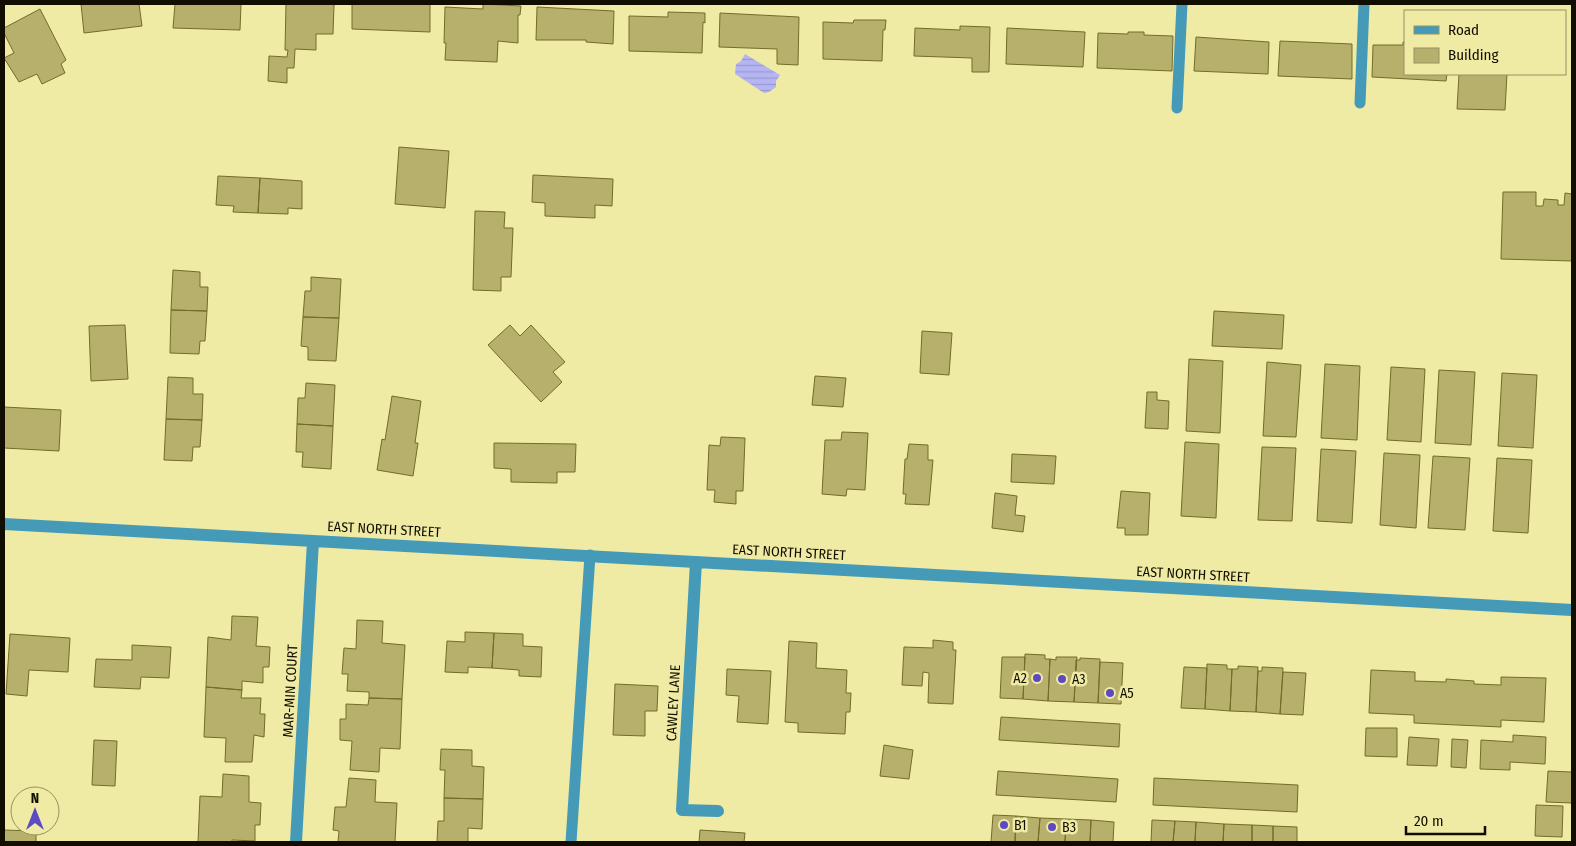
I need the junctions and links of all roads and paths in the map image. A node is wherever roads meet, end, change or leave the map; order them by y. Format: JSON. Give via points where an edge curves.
{"nodes":[{"id":1,"x":1182,"y":4,"type":"edge"},
{"id":2,"x":1364,"y":4,"type":"edge"},
{"id":3,"x":1360,"y":103,"type":"dead end"},
{"id":4,"x":1178,"y":108,"type":"dead end"},
{"id":5,"x":4,"y":524,"type":"edge"},
{"id":6,"x":313,"y":541,"type":"junction"},
{"id":7,"x":590,"y":556,"type":"junction"},
{"id":8,"x":696,"y":562,"type":"junction"},
{"id":9,"x":1572,"y":610,"type":"edge"},
{"id":10,"x":718,"y":811,"type":"dead end"},
{"id":11,"x":296,"y":842,"type":"edge"},
{"id":12,"x":571,"y":842,"type":"edge"}],
"edges":[{"from":1,"to":4,"type":"lane"},
{"from":2,"to":3,"type":"lane"},
{"from":5,"to":6,"type":"street","name":"EAST NORTH STREET"},
{"from":6,"to":7,"type":"street","name":"EAST NORTH STREET"},
{"from":6,"to":11,"type":"street","name":"MAR-MIN COURT"},
{"from":7,"to":8,"type":"street","name":"EAST NORTH STREET"},
{"from":7,"to":12,"type":"lane"},
{"from":8,"to":9,"type":"street","name":"EAST NORTH STREET"},
{"from":8,"to":10,"type":"street","name":"CAWLEY LANE","via":[[682,810]]}]}
